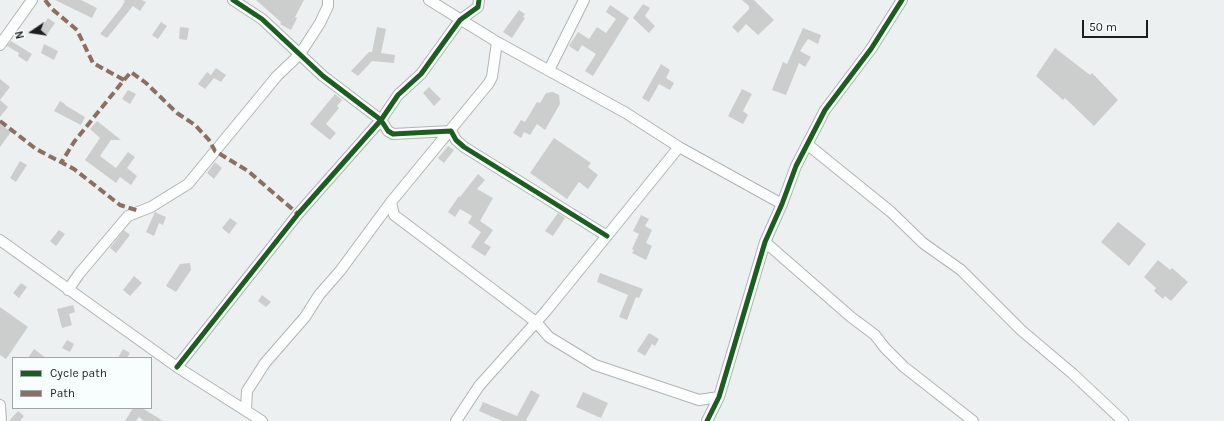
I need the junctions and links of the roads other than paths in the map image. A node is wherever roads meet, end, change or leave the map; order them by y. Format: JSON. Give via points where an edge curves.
{"nodes":[{"id":1,"x":32,"y":0,"type":"edge"},
{"id":2,"x":233,"y":0,"type":"edge"},
{"id":3,"x":328,"y":0,"type":"edge"},
{"id":4,"x":429,"y":0,"type":"edge"},
{"id":5,"x":479,"y":0,"type":"edge"},
{"id":6,"x":584,"y":0,"type":"edge"},
{"id":7,"x":902,"y":0,"type":"edge"},
{"id":8,"x":460,"y":20,"type":"junction"},
{"id":9,"x":497,"y":42,"type":"junction"},
{"id":10,"x":0,"y":45,"type":"edge"},
{"id":11,"x":300,"y":54,"type":"junction"},
{"id":12,"x":549,"y":70,"type":"junction"},
{"id":13,"x":381,"y":120,"type":"junction"},
{"id":14,"x":451,"y":131,"type":"junction"},
{"id":15,"x":807,"y":144,"type":"junction"},
{"id":16,"x":679,"y":147,"type":"junction"},
{"id":17,"x":391,"y":202,"type":"junction"},
{"id":18,"x":782,"y":204,"type":"junction"},
{"id":19,"x":607,"y":236,"type":"junction"},
{"id":20,"x":0,"y":240,"type":"edge"},
{"id":21,"x":764,"y":242,"type":"junction"},
{"id":22,"x":68,"y":290,"type":"junction"},
{"id":23,"x":536,"y":322,"type":"junction"},
{"id":24,"x":177,"y":367,"type":"junction"},
{"id":25,"x":719,"y":397,"type":"junction"},
{"id":26,"x":0,"y":405,"type":"edge"},
{"id":27,"x":246,"y":410,"type":"junction"},
{"id":28,"x":963,"y":413,"type":"junction"},
{"id":29,"x":1,"y":421,"type":"edge"},
{"id":30,"x":262,"y":421,"type":"edge"},
{"id":31,"x":456,"y":421,"type":"edge"},
{"id":32,"x":707,"y":421,"type":"edge"},
{"id":33,"x":956,"y":421,"type":"edge"},
{"id":34,"x":973,"y":421,"type":"edge"},
{"id":35,"x":1123,"y":421,"type":"edge"}],
"edges":[{"from":1,"to":10,"type":"street"},
{"from":2,"to":11,"type":"street","via":[[262,19]]},
{"from":3,"to":11,"type":"street","via":[[328,6],[320,22]]},
{"from":4,"to":8,"type":"street"},
{"from":5,"to":8,"type":"street","via":[[478,7]]},
{"from":6,"to":12,"type":"street"},
{"from":7,"to":15,"type":"street","via":[[871,49],[825,110]]},
{"from":8,"to":9,"type":"street"},
{"from":8,"to":13,"type":"street","via":[[421,74],[398,95]]},
{"from":9,"to":12,"type":"street"},
{"from":9,"to":14,"type":"street","via":[[489,83]]},
{"from":11,"to":13,"type":"street","via":[[323,76]]},
{"from":11,"to":22,"type":"street","via":[[277,76],[188,184],[151,207],[128,216]]},
{"from":12,"to":16,"type":"street","via":[[626,113]]},
{"from":13,"to":14,"type":"street","via":[[393,134]]},
{"from":13,"to":24,"type":"street","via":[[298,214]]},
{"from":14,"to":17,"type":"street"},
{"from":14,"to":19,"type":"street","via":[[464,147]]},
{"from":15,"to":18,"type":"street"},
{"from":15,"to":35,"type":"street","via":[[892,212],[923,243],[961,270],[1021,330]]},
{"from":16,"to":18,"type":"street"},
{"from":16,"to":19,"type":"street"},
{"from":17,"to":23,"type":"street","via":[[394,215]]},
{"from":17,"to":27,"type":"street","via":[[305,317],[265,363],[247,392]]},
{"from":18,"to":21,"type":"street"},
{"from":19,"to":23,"type":"street"},
{"from":20,"to":22,"type":"street"},
{"from":21,"to":25,"type":"street"},
{"from":21,"to":28,"type":"street","via":[[851,318],[875,335],[884,348],[904,367]]},
{"from":22,"to":24,"type":"street"},
{"from":23,"to":25,"type":"street","via":[[549,337],[595,365],[699,400]]},
{"from":23,"to":31,"type":"street","via":[[479,386]]},
{"from":24,"to":27,"type":"street"},
{"from":25,"to":32,"type":"street"},
{"from":26,"to":29,"type":"street"},
{"from":27,"to":30,"type":"street"},
{"from":28,"to":33,"type":"street"},
{"from":28,"to":34,"type":"street"}]}
